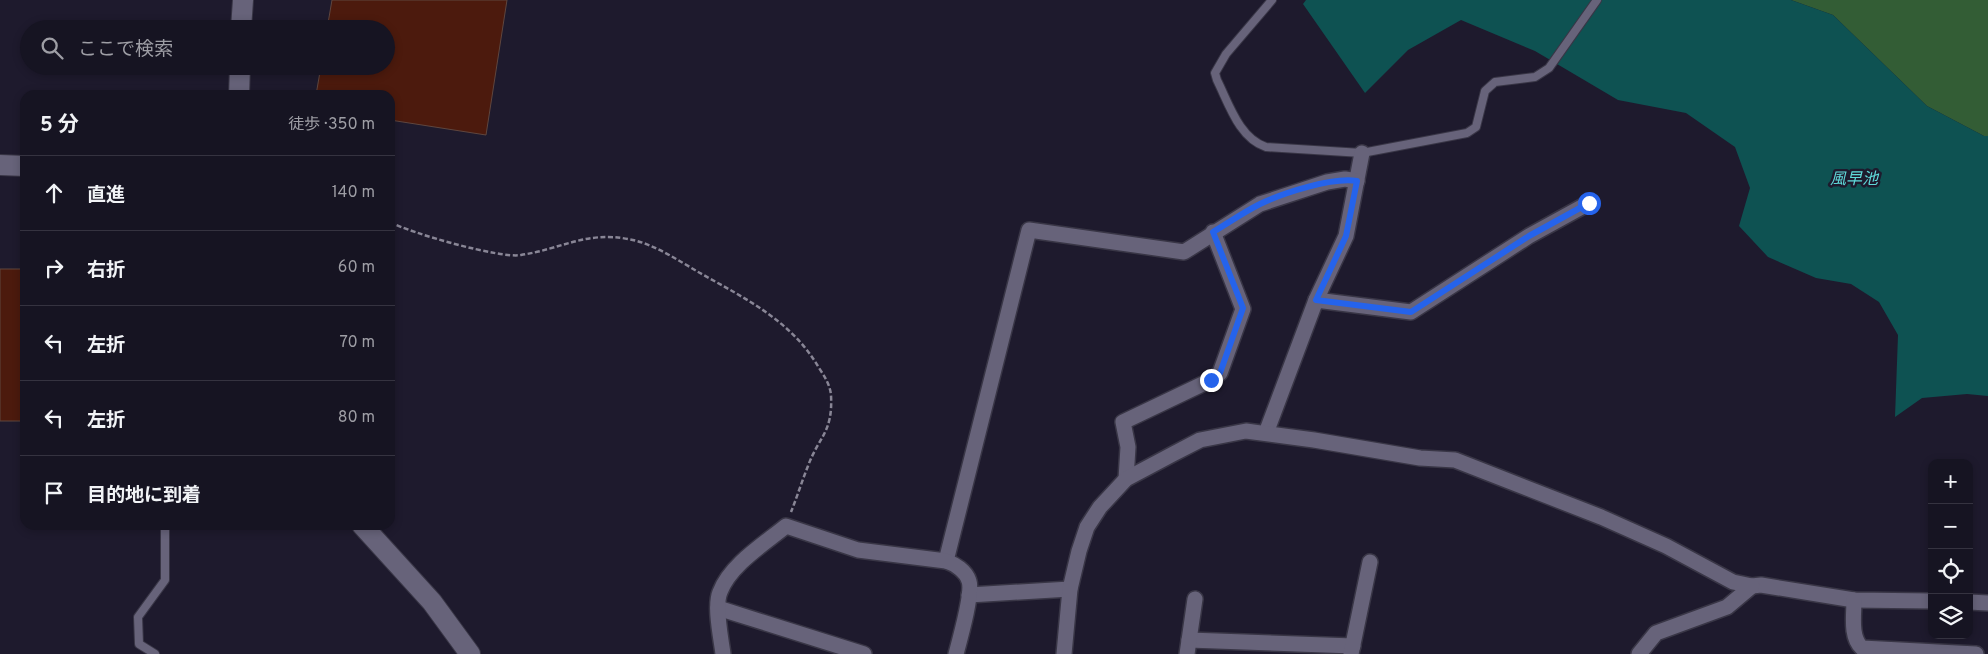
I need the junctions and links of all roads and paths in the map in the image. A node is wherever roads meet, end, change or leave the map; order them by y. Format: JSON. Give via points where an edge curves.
{"nodes":[{"id":1,"x":243,"y":0,"type":"edge"},
{"id":2,"x":1272,"y":0,"type":"edge"},
{"id":3,"x":1596,"y":0,"type":"edge"},
{"id":4,"x":241,"y":20,"type":"edge"},
{"id":5,"x":240,"y":75,"type":"edge"},
{"id":6,"x":239,"y":90,"type":"edge"},
{"id":7,"x":1362,"y":153,"type":"junction"},
{"id":8,"x":0,"y":165,"type":"edge"},
{"id":9,"x":20,"y":166,"type":"edge"},
{"id":10,"x":1357,"y":181,"type":"junction"},
{"id":11,"x":1589,"y":203,"type":"dead end"},
{"id":12,"x":395,"y":224,"type":"edge"},
{"id":13,"x":1213,"y":232,"type":"junction"},
{"id":14,"x":1316,"y":300,"type":"junction"},
{"id":15,"x":1266,"y":433,"type":"junction"},
{"id":16,"x":1126,"y":479,"type":"junction"},
{"id":17,"x":786,"y":526,"type":"junction"},
{"id":18,"x":165,"y":530,"type":"edge"},
{"id":19,"x":367,"y":530,"type":"edge"},
{"id":20,"x":946,"y":561,"type":"junction"},
{"id":21,"x":1370,"y":562,"type":"dead end"},
{"id":22,"x":1752,"y":586,"type":"junction"},
{"id":23,"x":1070,"y":589,"type":"junction"},
{"id":24,"x":969,"y":595,"type":"junction"},
{"id":25,"x":1195,"y":600,"type":"dead end"},
{"id":26,"x":1854,"y":600,"type":"junction"},
{"id":27,"x":1928,"y":601,"type":"edge"},
{"id":28,"x":1973,"y":602,"type":"edge"},
{"id":29,"x":1988,"y":603,"type":"edge"},
{"id":30,"x":718,"y":608,"type":"junction"},
{"id":31,"x":1188,"y":647,"type":"edge"},
{"id":32,"x":1352,"y":650,"type":"edge"},
{"id":33,"x":155,"y":654,"type":"edge"},
{"id":34,"x":470,"y":654,"type":"edge"},
{"id":35,"x":723,"y":654,"type":"edge"},
{"id":36,"x":864,"y":654,"type":"edge"},
{"id":37,"x":956,"y":654,"type":"edge"},
{"id":38,"x":1064,"y":654,"type":"edge"},
{"id":39,"x":1639,"y":654,"type":"edge"},
{"id":40,"x":1976,"y":654,"type":"edge"}],
"edges":[{"from":1,"to":4,"type":"street"},
{"from":2,"to":7,"type":"lane","via":[[1226,54],[1215,73],[1244,131],[1256,143],[1266,147]]},
{"from":3,"to":7,"type":"lane","via":[[1549,68],[1535,77],[1495,82],[1485,91],[1476,127],[1467,133]]},
{"from":5,"to":6,"type":"street"},
{"from":7,"to":10,"type":"street"},
{"from":8,"to":9,"type":"street"},
{"from":10,"to":13,"type":"street","via":[[1327,182],[1260,204]]},
{"from":10,"to":14,"type":"street","via":[[1346,236]]},
{"from":11,"to":14,"type":"street","via":[[1529,236],[1411,312]]},
{"from":12,"to":17,"type":"path","via":[[474,249],[520,256],[595,236],[630,239],[668,254],[765,310],[810,351],[831,394],[827,432],[808,465]]},
{"from":13,"to":16,"type":"street","via":[[1243,308],[1238,324],[1220,373],[1123,422],[1128,447]]},
{"from":13,"to":20,"type":"street","via":[[1184,252],[1029,230]]},
{"from":14,"to":15,"type":"street"},
{"from":15,"to":16,"type":"street","via":[[1246,432],[1200,440]]},
{"from":15,"to":22,"type":"street","via":[[1420,458],[1455,460],[1601,516],[1733,582]]},
{"from":16,"to":23,"type":"street","via":[[1100,507],[1087,527]]},
{"from":17,"to":20,"type":"street","via":[[858,550]]},
{"from":17,"to":30,"type":"street","via":[[740,563],[720,592]]},
{"from":18,"to":33,"type":"lane","via":[[165,580],[138,617],[139,644]]},
{"from":19,"to":34,"type":"street","via":[[432,602]]},
{"from":20,"to":24,"type":"street","via":[[957,565],[969,580]]},
{"from":21,"to":32,"type":"street"},
{"from":22,"to":26,"type":"street"},
{"from":22,"to":39,"type":"street","via":[[1727,606],[1656,633]]},
{"from":23,"to":24,"type":"street"},
{"from":23,"to":38,"type":"street"},
{"from":24,"to":37,"type":"street"},
{"from":25,"to":31,"type":"street"},
{"from":26,"to":27,"type":"street"},
{"from":26,"to":40,"type":"street","via":[[1855,633],[1862,648]]},
{"from":28,"to":29,"type":"street"},
{"from":30,"to":35,"type":"street"},
{"from":30,"to":36,"type":"street"},
{"from":31,"to":32,"type":"street"}]}
